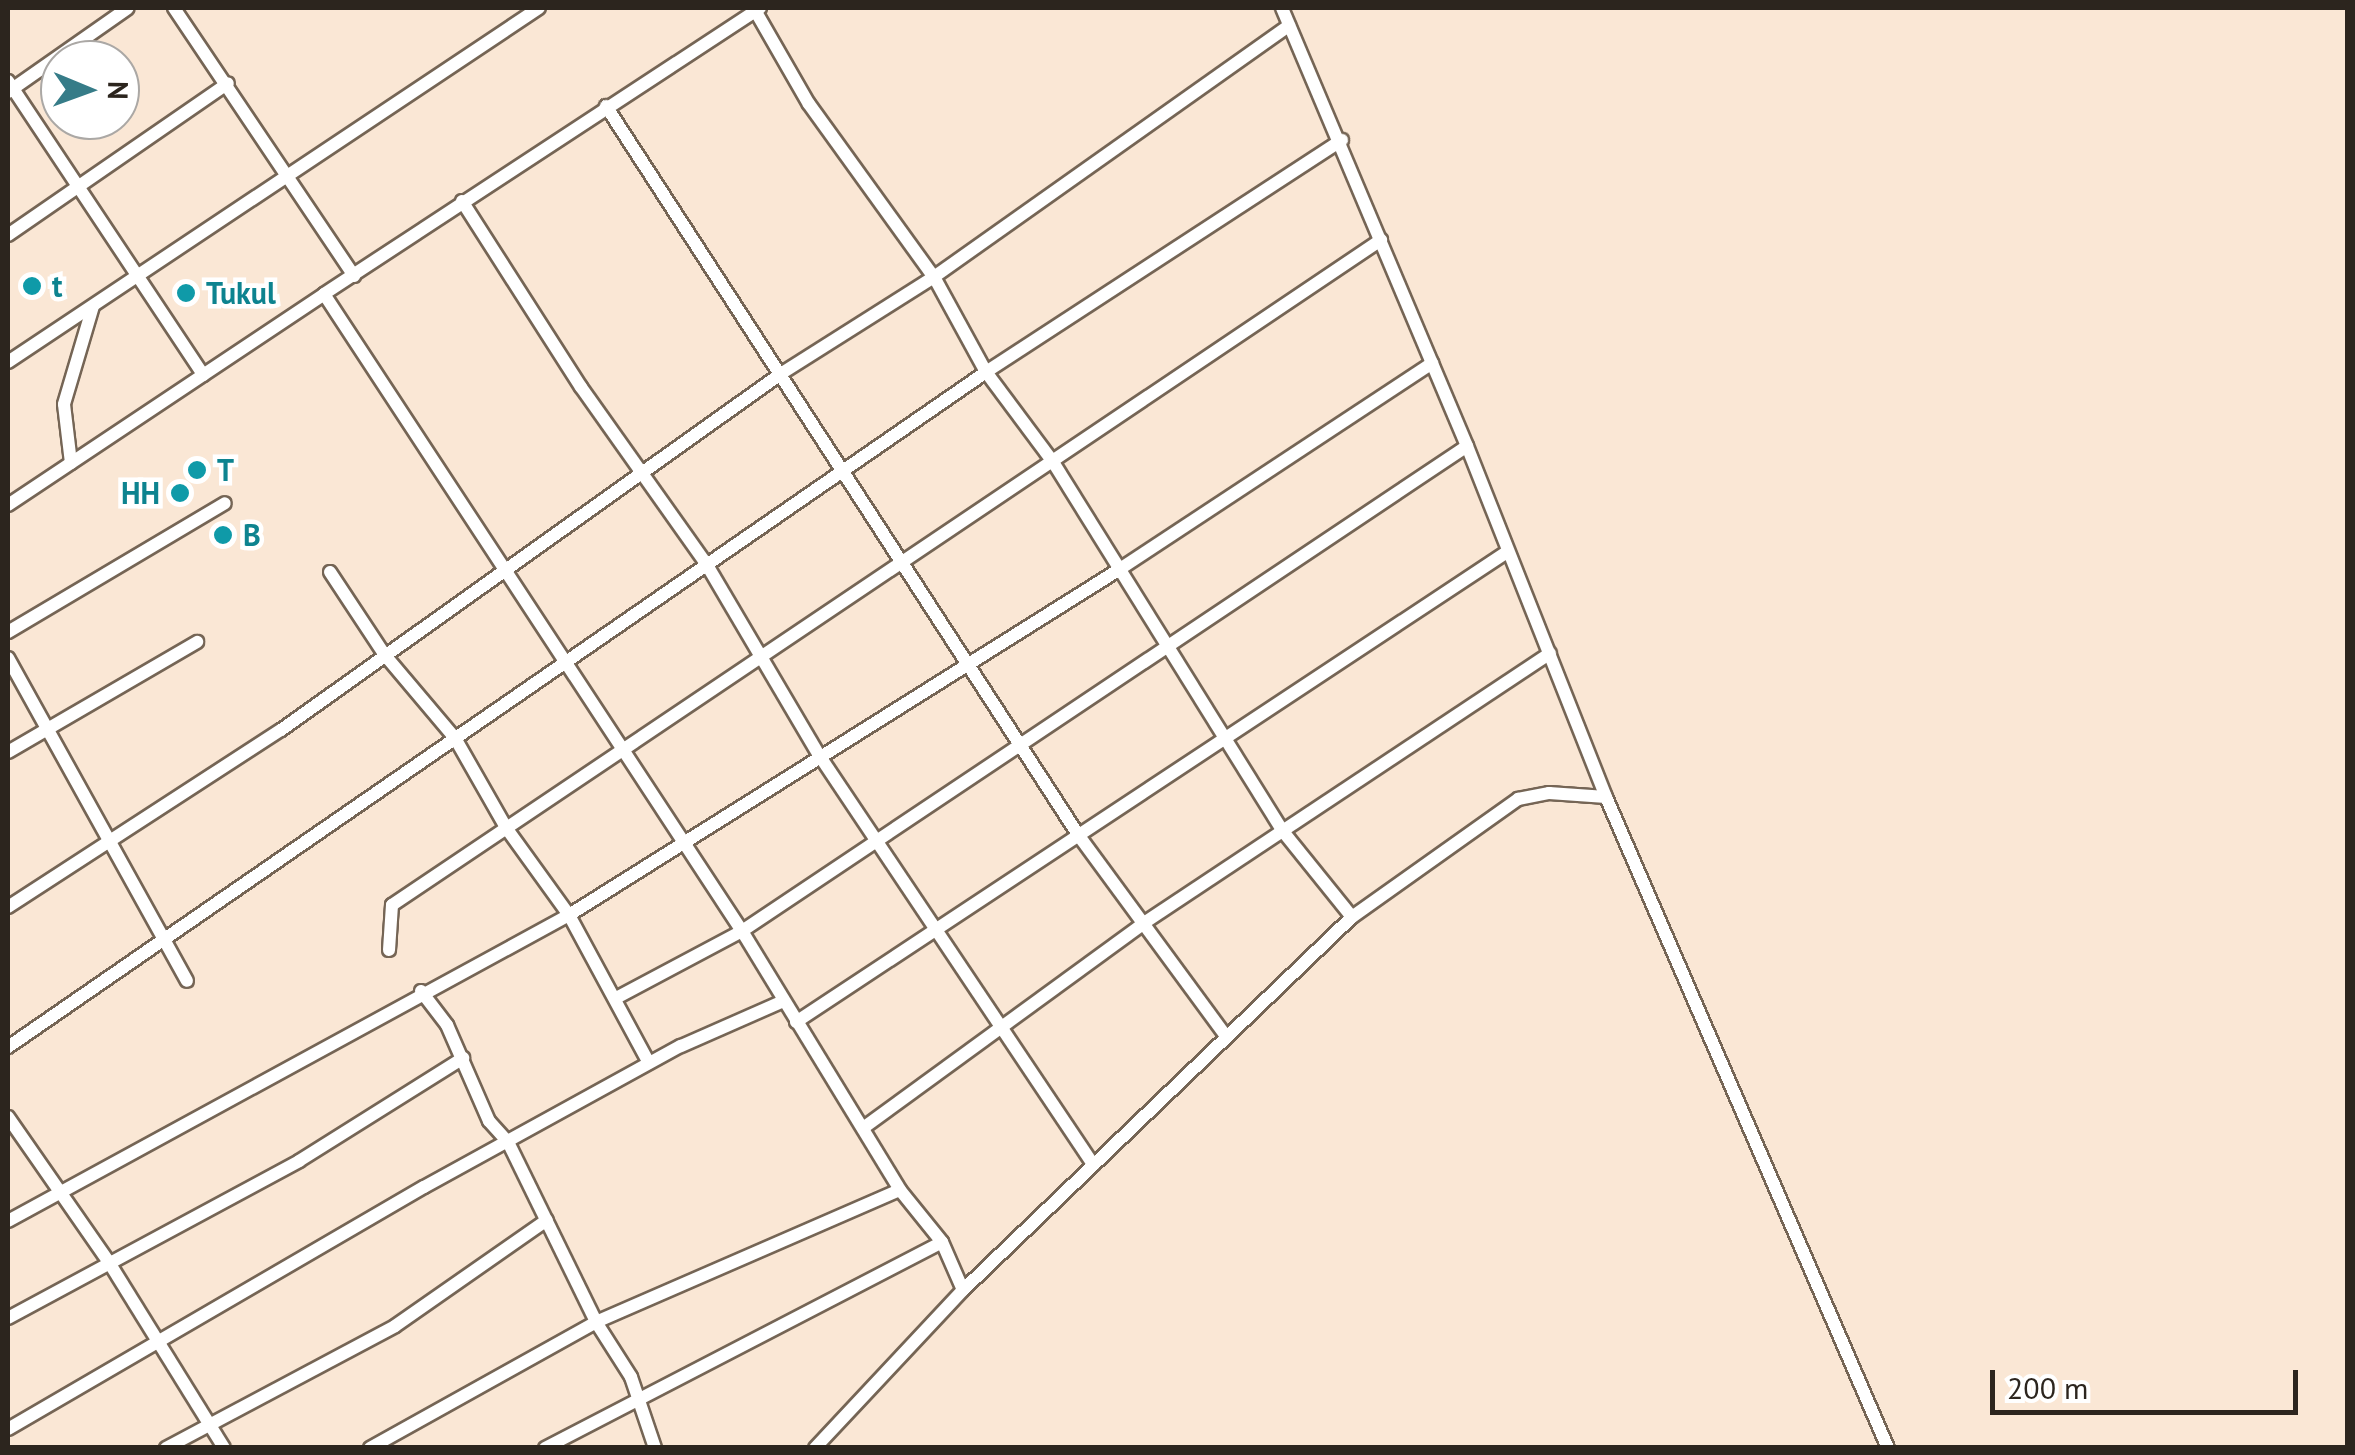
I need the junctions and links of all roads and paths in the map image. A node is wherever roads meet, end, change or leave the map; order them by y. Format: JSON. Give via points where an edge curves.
{"nodes":[{"id":1,"x":128,"y":8,"type":"edge"},
{"id":2,"x":174,"y":8,"type":"edge"},
{"id":3,"x":539,"y":8,"type":"edge"},
{"id":4,"x":1282,"y":8,"type":"edge"},
{"id":5,"x":758,"y":10,"type":"edge"},
{"id":6,"x":1289,"y":26,"type":"junction"},
{"id":7,"x":228,"y":84,"type":"junction"},
{"id":8,"x":9,"y":87,"type":"edge"},
{"id":9,"x":606,"y":106,"type":"junction"},
{"id":10,"x":1342,"y":140,"type":"junction"},
{"id":11,"x":289,"y":174,"type":"junction"},
{"id":12,"x":79,"y":185,"type":"junction"},
{"id":13,"x":462,"y":201,"type":"junction"},
{"id":14,"x":8,"y":235,"type":"edge"},
{"id":15,"x":1381,"y":240,"type":"junction"},
{"id":16,"x":354,"y":276,"type":"junction"},
{"id":17,"x":934,"y":277,"type":"junction"},
{"id":18,"x":139,"y":278,"type":"junction"},
{"id":19,"x":324,"y":294,"type":"junction"},
{"id":20,"x":93,"y":306,"type":"junction"},
{"id":21,"x":8,"y":362,"type":"edge"},
{"id":22,"x":1432,"y":363,"type":"junction"},
{"id":23,"x":986,"y":372,"type":"junction"},
{"id":24,"x":782,"y":373,"type":"junction"},
{"id":25,"x":202,"y":375,"type":"junction"},
{"id":26,"x":1468,"y":446,"type":"junction"},
{"id":27,"x":1052,"y":462,"type":"junction"},
{"id":28,"x":71,"y":463,"type":"junction"},
{"id":29,"x":842,"y":471,"type":"junction"},
{"id":30,"x":641,"y":474,"type":"junction"},
{"id":31,"x":225,"y":503,"type":"dead end"},
{"id":32,"x":8,"y":505,"type":"edge"},
{"id":33,"x":1508,"y":552,"type":"junction"},
{"id":34,"x":904,"y":562,"type":"junction"},
{"id":35,"x":707,"y":565,"type":"junction"},
{"id":36,"x":1120,"y":569,"type":"junction"},
{"id":37,"x":504,"y":571,"type":"junction"},
{"id":38,"x":330,"y":572,"type":"dead end"},
{"id":39,"x":8,"y":632,"type":"edge"},
{"id":40,"x":197,"y":642,"type":"dead end"},
{"id":41,"x":1166,"y":647,"type":"junction"},
{"id":42,"x":1550,"y":653,"type":"junction"},
{"id":43,"x":384,"y":654,"type":"junction"},
{"id":44,"x":762,"y":656,"type":"junction"},
{"id":45,"x":8,"y":658,"type":"edge"},
{"id":46,"x":563,"y":661,"type":"junction"},
{"id":47,"x":968,"y":661,"type":"junction"},
{"id":48,"x":48,"y":728,"type":"junction"},
{"id":49,"x":1226,"y":736,"type":"junction"},
{"id":50,"x":455,"y":738,"type":"junction"},
{"id":51,"x":1022,"y":741,"type":"junction"},
{"id":52,"x":620,"y":750,"type":"junction"},
{"id":53,"x":8,"y":752,"type":"edge"},
{"id":54,"x":818,"y":755,"type":"junction"},
{"id":55,"x":1606,"y":797,"type":"junction"},
{"id":56,"x":507,"y":829,"type":"junction"},
{"id":57,"x":1282,"y":829,"type":"junction"},
{"id":58,"x":1078,"y":836,"type":"junction"},
{"id":59,"x":110,"y":838,"type":"junction"},
{"id":60,"x":874,"y":841,"type":"junction"},
{"id":61,"x":682,"y":845,"type":"junction"},
{"id":62,"x":8,"y":907,"type":"edge"},
{"id":63,"x":569,"y":914,"type":"junction"},
{"id":64,"x":1352,"y":917,"type":"junction"},
{"id":65,"x":1141,"y":924,"type":"junction"},
{"id":66,"x":742,"y":931,"type":"junction"},
{"id":67,"x":936,"y":934,"type":"junction"},
{"id":68,"x":162,"y":936,"type":"junction"},
{"id":69,"x":389,"y":950,"type":"dead end"},
{"id":70,"x":187,"y":981,"type":"dead end"},
{"id":71,"x":421,"y":992,"type":"junction"},
{"id":72,"x":618,"y":997,"type":"junction"},
{"id":73,"x":782,"y":1002,"type":"junction"},
{"id":74,"x":796,"y":1022,"type":"junction"},
{"id":75,"x":997,"y":1028,"type":"junction"},
{"id":76,"x":1226,"y":1036,"type":"junction"},
{"id":77,"x":8,"y":1046,"type":"edge"},
{"id":78,"x":464,"y":1058,"type":"junction"},
{"id":79,"x":649,"y":1063,"type":"junction"},
{"id":80,"x":8,"y":1117,"type":"edge"},
{"id":81,"x":862,"y":1128,"type":"junction"},
{"id":82,"x":508,"y":1142,"type":"junction"},
{"id":83,"x":1093,"y":1166,"type":"junction"},
{"id":84,"x":900,"y":1190,"type":"junction"},
{"id":85,"x":61,"y":1192,"type":"junction"},
{"id":86,"x":547,"y":1220,"type":"junction"},
{"id":87,"x":8,"y":1222,"type":"edge"},
{"id":88,"x":942,"y":1242,"type":"junction"},
{"id":89,"x":110,"y":1264,"type":"junction"},
{"id":90,"x":964,"y":1290,"type":"junction"},
{"id":91,"x":8,"y":1318,"type":"edge"},
{"id":92,"x":596,"y":1322,"type":"junction"},
{"id":93,"x":158,"y":1342,"type":"junction"},
{"id":94,"x":632,"y":1398,"type":"junction"},
{"id":95,"x":210,"y":1426,"type":"junction"},
{"id":96,"x":8,"y":1428,"type":"edge"},
{"id":97,"x":166,"y":1448,"type":"edge"},
{"id":98,"x":224,"y":1448,"type":"edge"},
{"id":99,"x":370,"y":1448,"type":"edge"},
{"id":100,"x":545,"y":1448,"type":"edge"},
{"id":101,"x":654,"y":1448,"type":"edge"},
{"id":102,"x":814,"y":1448,"type":"edge"},
{"id":103,"x":1888,"y":1448,"type":"edge"}],
"edges":[{"from":1,"to":8,"type":"street"},
{"from":2,"to":7,"type":"street"},
{"from":3,"to":11,"type":"street"},
{"from":4,"to":6,"type":"street"},
{"from":5,"to":9,"type":"street"},
{"from":5,"to":17,"type":"street","via":[[820,119]]},
{"from":6,"to":10,"type":"street"},
{"from":6,"to":17,"type":"street"},
{"from":7,"to":11,"type":"street"},
{"from":7,"to":12,"type":"street"},
{"from":8,"to":12,"type":"street"},
{"from":9,"to":13,"type":"street"},
{"from":9,"to":24,"type":"street"},
{"from":10,"to":15,"type":"street"},
{"from":10,"to":23,"type":"street"},
{"from":11,"to":16,"type":"street"},
{"from":11,"to":18,"type":"street"},
{"from":12,"to":14,"type":"street"},
{"from":12,"to":18,"type":"street"},
{"from":13,"to":16,"type":"street"},
{"from":13,"to":30,"type":"street"},
{"from":15,"to":22,"type":"street"},
{"from":15,"to":27,"type":"street"},
{"from":16,"to":19,"type":"street"},
{"from":17,"to":23,"type":"street"},
{"from":17,"to":24,"type":"street"},
{"from":18,"to":20,"type":"street"},
{"from":18,"to":25,"type":"street"},
{"from":19,"to":25,"type":"street"},
{"from":19,"to":37,"type":"street"},
{"from":20,"to":21,"type":"street"},
{"from":20,"to":28,"type":"street","via":[[64,404]]},
{"from":22,"to":26,"type":"street"},
{"from":22,"to":36,"type":"street"},
{"from":23,"to":27,"type":"street"},
{"from":23,"to":29,"type":"street"},
{"from":24,"to":29,"type":"street"},
{"from":24,"to":30,"type":"street"},
{"from":25,"to":28,"type":"street"},
{"from":26,"to":33,"type":"street"},
{"from":26,"to":41,"type":"street"},
{"from":27,"to":34,"type":"street"},
{"from":27,"to":36,"type":"street"},
{"from":28,"to":32,"type":"street"},
{"from":29,"to":34,"type":"street"},
{"from":29,"to":35,"type":"street"},
{"from":30,"to":35,"type":"street"},
{"from":30,"to":37,"type":"street"},
{"from":31,"to":39,"type":"street"},
{"from":33,"to":42,"type":"street"},
{"from":33,"to":49,"type":"street"},
{"from":34,"to":44,"type":"street"},
{"from":34,"to":47,"type":"street"},
{"from":35,"to":44,"type":"street"},
{"from":35,"to":46,"type":"street"},
{"from":36,"to":41,"type":"street"},
{"from":36,"to":47,"type":"street"},
{"from":37,"to":43,"type":"street"},
{"from":37,"to":46,"type":"street"},
{"from":38,"to":43,"type":"street"},
{"from":40,"to":48,"type":"street"},
{"from":41,"to":49,"type":"street"},
{"from":41,"to":51,"type":"street"},
{"from":42,"to":55,"type":"street"},
{"from":42,"to":57,"type":"street"},
{"from":43,"to":50,"type":"street"},
{"from":43,"to":59,"type":"street","via":[[281,730]]},
{"from":44,"to":52,"type":"street"},
{"from":44,"to":54,"type":"street"},
{"from":45,"to":48,"type":"street"},
{"from":46,"to":50,"type":"street"},
{"from":46,"to":52,"type":"street"},
{"from":47,"to":51,"type":"street"},
{"from":47,"to":54,"type":"street"},
{"from":48,"to":53,"type":"street"},
{"from":48,"to":59,"type":"street"},
{"from":49,"to":57,"type":"street"},
{"from":49,"to":58,"type":"street"},
{"from":50,"to":56,"type":"street"},
{"from":50,"to":68,"type":"street"},
{"from":51,"to":58,"type":"street"},
{"from":51,"to":60,"type":"street"},
{"from":52,"to":56,"type":"street"},
{"from":52,"to":61,"type":"street"},
{"from":54,"to":60,"type":"street"},
{"from":54,"to":61,"type":"street"},
{"from":55,"to":64,"type":"street","via":[[1549,793],[1518,799]]},
{"from":55,"to":103,"type":"street"},
{"from":56,"to":63,"type":"street"},
{"from":56,"to":69,"type":"street","via":[[392,905]]},
{"from":57,"to":64,"type":"street"},
{"from":57,"to":65,"type":"street"},
{"from":58,"to":65,"type":"street"},
{"from":58,"to":67,"type":"street"},
{"from":59,"to":62,"type":"street"},
{"from":59,"to":68,"type":"street"},
{"from":60,"to":66,"type":"street"},
{"from":60,"to":67,"type":"street"},
{"from":61,"to":63,"type":"street"},
{"from":61,"to":66,"type":"street"},
{"from":63,"to":71,"type":"street"},
{"from":63,"to":72,"type":"street"},
{"from":64,"to":76,"type":"street"},
{"from":65,"to":75,"type":"street"},
{"from":65,"to":76,"type":"street"},
{"from":66,"to":72,"type":"street"},
{"from":66,"to":73,"type":"street"},
{"from":67,"to":74,"type":"street"},
{"from":67,"to":75,"type":"street"},
{"from":68,"to":70,"type":"street"},
{"from":68,"to":77,"type":"street"},
{"from":71,"to":78,"type":"street"},
{"from":71,"to":85,"type":"street","via":[[252,1094]]},
{"from":72,"to":79,"type":"street"},
{"from":73,"to":74,"type":"street"},
{"from":73,"to":79,"type":"street"},
{"from":74,"to":81,"type":"street"},
{"from":75,"to":81,"type":"street"},
{"from":75,"to":83,"type":"street"},
{"from":76,"to":83,"type":"street"},
{"from":78,"to":82,"type":"street","via":[[489,1121]]},
{"from":78,"to":89,"type":"street","via":[[299,1161]]},
{"from":79,"to":82,"type":"street"},
{"from":80,"to":85,"type":"street"},
{"from":81,"to":84,"type":"street"},
{"from":82,"to":86,"type":"street"},
{"from":82,"to":93,"type":"street"},
{"from":83,"to":90,"type":"street"},
{"from":84,"to":88,"type":"street"},
{"from":84,"to":92,"type":"street"},
{"from":85,"to":87,"type":"street"},
{"from":85,"to":89,"type":"street"},
{"from":86,"to":92,"type":"street"},
{"from":86,"to":95,"type":"street","via":[[395,1326]]},
{"from":88,"to":90,"type":"street"},
{"from":88,"to":94,"type":"street"},
{"from":89,"to":91,"type":"street"},
{"from":89,"to":93,"type":"street"},
{"from":90,"to":102,"type":"street"},
{"from":92,"to":94,"type":"street","via":[[631,1378]]},
{"from":92,"to":99,"type":"street"},
{"from":93,"to":95,"type":"street"},
{"from":93,"to":96,"type":"street"},
{"from":94,"to":100,"type":"street"},
{"from":94,"to":101,"type":"street"},
{"from":95,"to":97,"type":"street"},
{"from":95,"to":98,"type":"street"}]}
